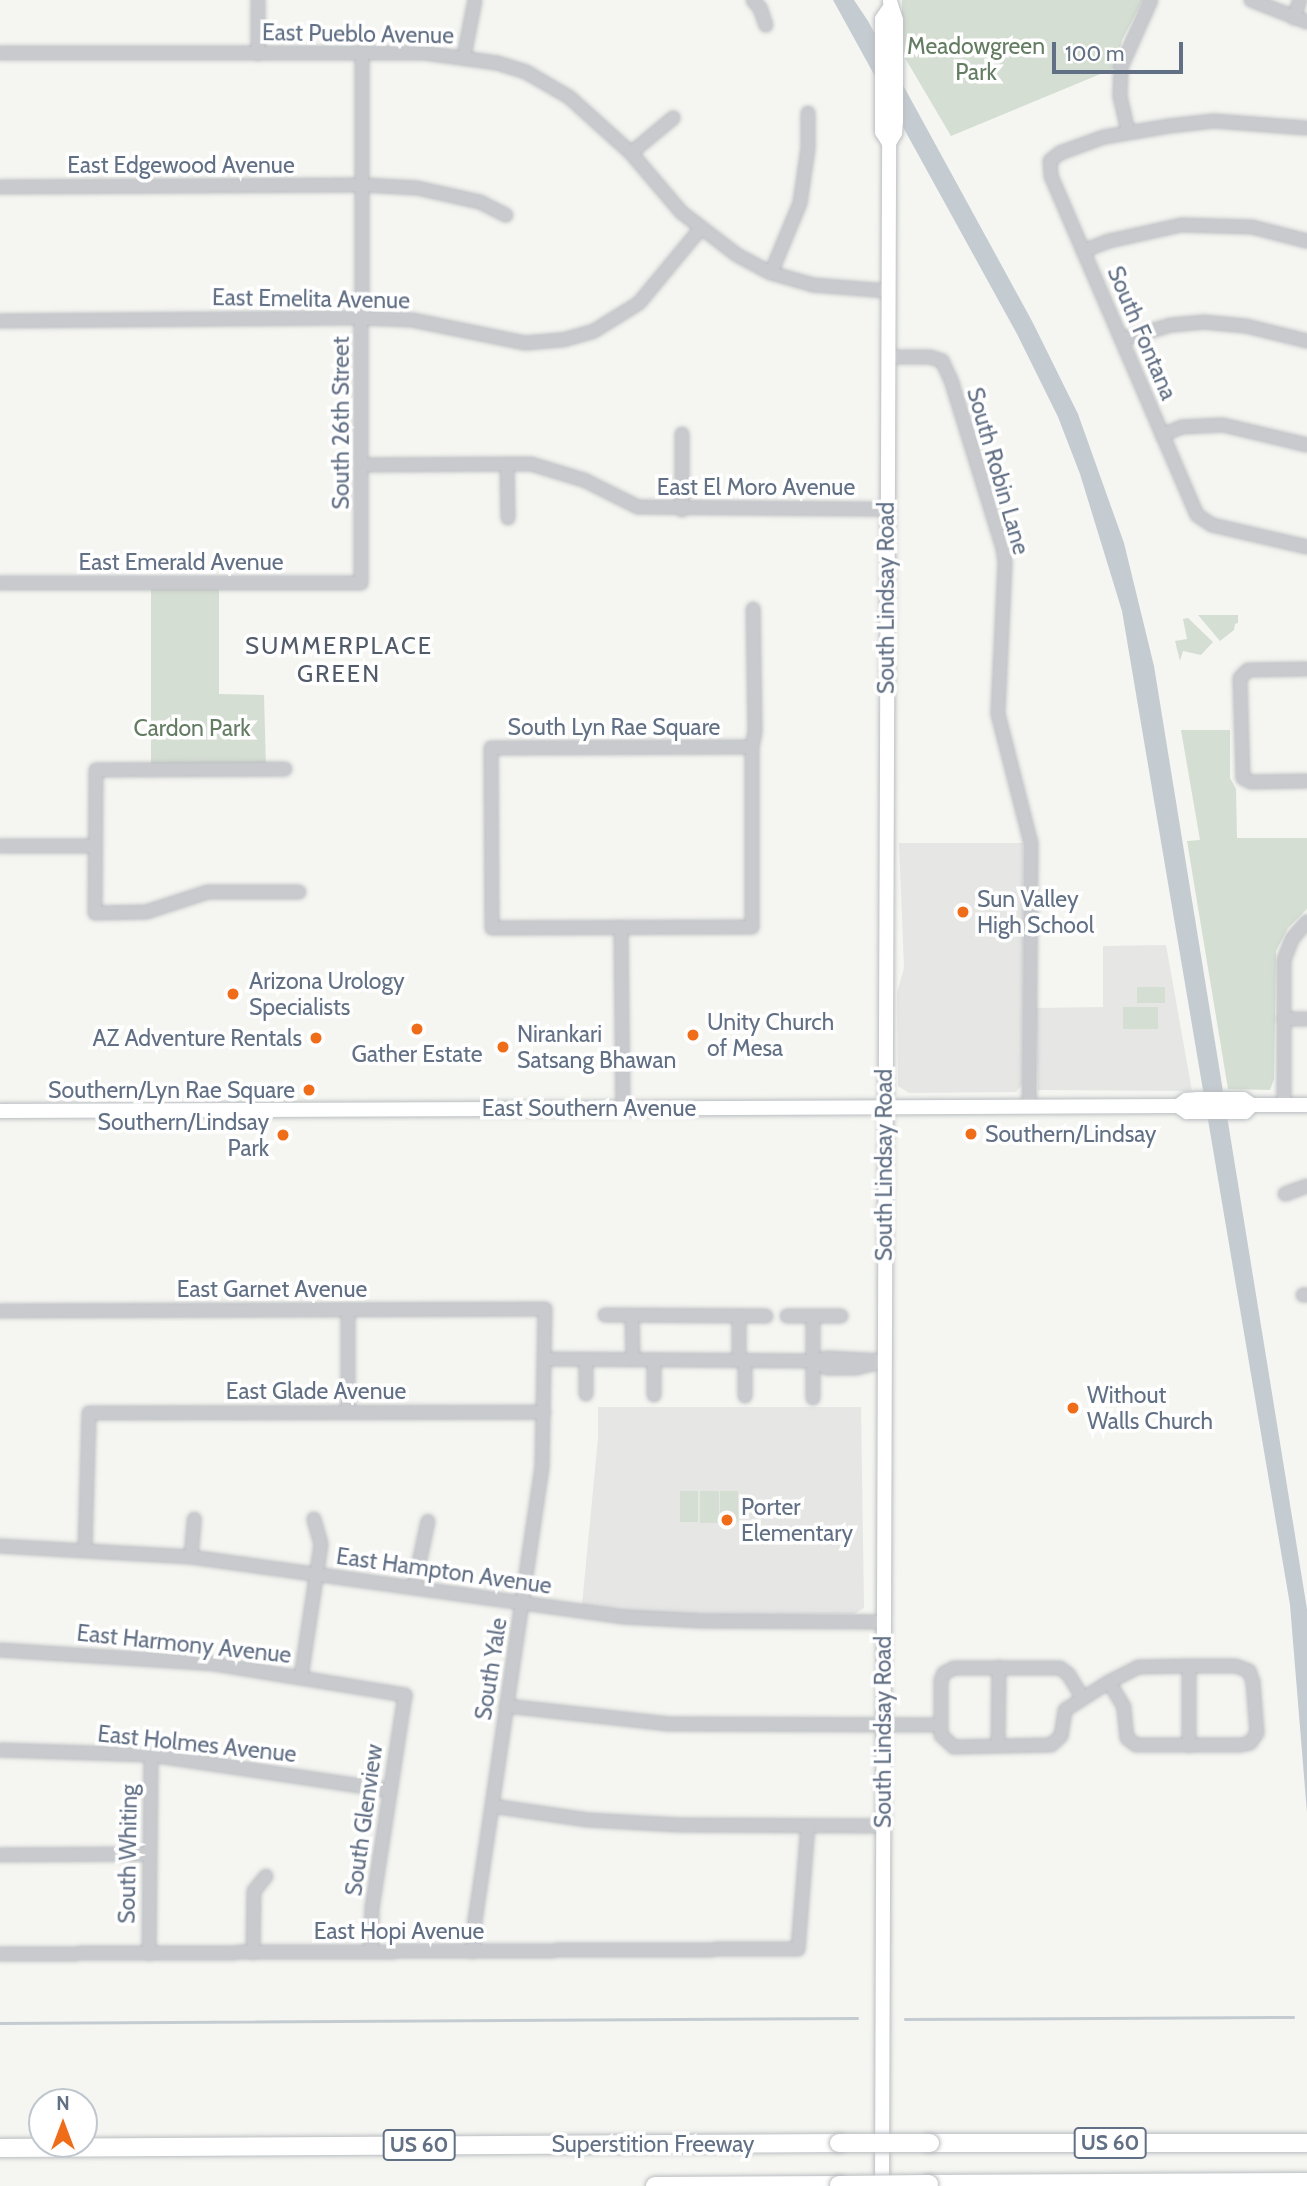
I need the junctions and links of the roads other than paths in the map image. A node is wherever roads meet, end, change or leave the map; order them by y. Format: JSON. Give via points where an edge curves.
{"nodes":[{"id":1,"x":258,"y":0,"type":"edge"},
{"id":2,"x":475,"y":0,"type":"edge"},
{"id":3,"x":753,"y":0,"type":"edge"},
{"id":4,"x":1151,"y":0,"type":"edge"},
{"id":5,"x":1251,"y":0,"type":"edge"},
{"id":6,"x":1300,"y":0,"type":"edge"},
{"id":7,"x":890,"y":3,"type":"edge"},
{"id":8,"x":1294,"y":18,"type":"junction"},
{"id":9,"x":1307,"y":22,"type":"edge"},
{"id":10,"x":766,"y":25,"type":"dead end"},
{"id":11,"x":362,"y":52,"type":"junction"},
{"id":12,"x":0,"y":53,"type":"edge"},
{"id":13,"x":258,"y":54,"type":"junction"},
{"id":14,"x":464,"y":56,"type":"junction"},
{"id":15,"x":808,"y":113,"type":"dead end"},
{"id":16,"x":673,"y":118,"type":"dead end"},
{"id":17,"x":1307,"y":128,"type":"edge"},
{"id":18,"x":1128,"y":131,"type":"junction"},
{"id":19,"x":889,"y":143,"type":"junction"},
{"id":20,"x":631,"y":153,"type":"junction"},
{"id":21,"x":363,"y":185,"type":"junction"},
{"id":22,"x":0,"y":187,"type":"edge"},
{"id":23,"x":506,"y":215,"type":"dead end"},
{"id":24,"x":701,"y":229,"type":"junction"},
{"id":25,"x":1307,"y":241,"type":"edge"},
{"id":26,"x":1083,"y":251,"type":"junction"},
{"id":27,"x":771,"y":273,"type":"junction"},
{"id":28,"x":888,"y":291,"type":"junction"},
{"id":29,"x":363,"y":318,"type":"junction"},
{"id":30,"x":0,"y":321,"type":"edge"},
{"id":31,"x":1124,"y":339,"type":"junction"},
{"id":32,"x":1307,"y":341,"type":"edge"},
{"id":33,"x":888,"y":357,"type":"junction"},
{"id":34,"x":682,"y":434,"type":"dead end"},
{"id":35,"x":1162,"y":435,"type":"junction"},
{"id":36,"x":1307,"y":445,"type":"edge"},
{"id":37,"x":507,"y":464,"type":"junction"},
{"id":38,"x":362,"y":465,"type":"junction"},
{"id":39,"x":887,"y":509,"type":"junction"},
{"id":40,"x":682,"y":510,"type":"junction"},
{"id":41,"x":508,"y":518,"type":"dead end"},
{"id":42,"x":1307,"y":547,"type":"edge"},
{"id":43,"x":0,"y":583,"type":"edge"},
{"id":44,"x":361,"y":583,"type":"joint"},
{"id":45,"x":754,"y":609,"type":"dead end"},
{"id":46,"x":1307,"y":669,"type":"edge"},
{"id":47,"x":752,"y":747,"type":"junction"},
{"id":48,"x":285,"y":769,"type":"dead end"},
{"id":49,"x":1307,"y":781,"type":"edge"},
{"id":50,"x":0,"y":846,"type":"edge"},
{"id":51,"x":94,"y":846,"type":"junction"},
{"id":52,"x":299,"y":892,"type":"dead end"},
{"id":53,"x":1306,"y":922,"type":"edge"},
{"id":54,"x":621,"y":927,"type":"junction"},
{"id":55,"x":1283,"y":1019,"type":"junction"},
{"id":56,"x":1307,"y":1019,"type":"edge"},
{"id":57,"x":1283,"y":1105,"type":"junction"},
{"id":58,"x":1307,"y":1105,"type":"edge"},
{"id":59,"x":623,"y":1107,"type":"junction"},
{"id":60,"x":885,"y":1107,"type":"junction"},
{"id":61,"x":1030,"y":1107,"type":"junction"},
{"id":62,"x":0,"y":1111,"type":"edge"},
{"id":63,"x":1307,"y":1186,"type":"edge"},
{"id":64,"x":1285,"y":1194,"type":"dead end"},
{"id":65,"x":545,"y":1309,"type":"joint"},
{"id":66,"x":348,"y":1310,"type":"junction"},
{"id":67,"x":0,"y":1311,"type":"edge"},
{"id":68,"x":605,"y":1315,"type":"dead end"},
{"id":69,"x":632,"y":1316,"type":"junction"},
{"id":70,"x":739,"y":1316,"type":"junction"},
{"id":71,"x":765,"y":1316,"type":"dead end"},
{"id":72,"x":787,"y":1316,"type":"dead end"},
{"id":73,"x":813,"y":1316,"type":"junction"},
{"id":74,"x":841,"y":1316,"type":"dead end"},
{"id":75,"x":544,"y":1359,"type":"junction"},
{"id":76,"x":586,"y":1360,"type":"junction"},
{"id":77,"x":633,"y":1360,"type":"junction"},
{"id":78,"x":654,"y":1360,"type":"junction"},
{"id":79,"x":742,"y":1360,"type":"junction"},
{"id":80,"x":813,"y":1361,"type":"junction"},
{"id":81,"x":884,"y":1361,"type":"junction"},
{"id":82,"x":586,"y":1394,"type":"dead end"},
{"id":83,"x":654,"y":1395,"type":"dead end"},
{"id":84,"x":745,"y":1396,"type":"dead end"},
{"id":85,"x":813,"y":1398,"type":"dead end"},
{"id":86,"x":348,"y":1412,"type":"junction"},
{"id":87,"x":544,"y":1412,"type":"junction"},
{"id":88,"x":194,"y":1519,"type":"dead end"},
{"id":89,"x":314,"y":1519,"type":"dead end"},
{"id":90,"x":428,"y":1521,"type":"dead end"},
{"id":91,"x":0,"y":1546,"type":"edge"},
{"id":92,"x":85,"y":1549,"type":"junction"},
{"id":93,"x":191,"y":1557,"type":"junction"},
{"id":94,"x":316,"y":1574,"type":"junction"},
{"id":95,"x":414,"y":1587,"type":"junction"},
{"id":96,"x":523,"y":1604,"type":"junction"},
{"id":97,"x":883,"y":1622,"type":"junction"},
{"id":98,"x":0,"y":1650,"type":"edge"},
{"id":99,"x":1189,"y":1666,"type":"junction"},
{"id":100,"x":999,"y":1667,"type":"junction"},
{"id":101,"x":301,"y":1677,"type":"junction"},
{"id":102,"x":1109,"y":1682,"type":"junction"},
{"id":103,"x":405,"y":1695,"type":"joint"},
{"id":104,"x":1082,"y":1698,"type":"junction"},
{"id":105,"x":506,"y":1706,"type":"junction"},
{"id":106,"x":883,"y":1725,"type":"junction"},
{"id":107,"x":940,"y":1725,"type":"junction"},
{"id":108,"x":1189,"y":1745,"type":"junction"},
{"id":109,"x":998,"y":1746,"type":"junction"},
{"id":110,"x":0,"y":1750,"type":"edge"},
{"id":111,"x":150,"y":1755,"type":"junction"},
{"id":112,"x":389,"y":1790,"type":"junction"},
{"id":113,"x":492,"y":1806,"type":"junction"},
{"id":114,"x":808,"y":1826,"type":"junction"},
{"id":115,"x":883,"y":1826,"type":"junction"},
{"id":116,"x":149,"y":1854,"type":"junction"},
{"id":117,"x":0,"y":1855,"type":"edge"},
{"id":118,"x":266,"y":1876,"type":"dead end"},
{"id":119,"x":371,"y":1952,"type":"junction"},
{"id":120,"x":473,"y":1952,"type":"junction"},
{"id":121,"x":253,"y":1953,"type":"junction"},
{"id":122,"x":0,"y":1954,"type":"edge"},
{"id":123,"x":149,"y":1954,"type":"junction"},
{"id":124,"x":1299,"y":2143,"type":"edge"},
{"id":125,"x":0,"y":2148,"type":"edge"},
{"id":126,"x":1300,"y":2182,"type":"edge"},
{"id":127,"x":839,"y":2185,"type":"edge"},
{"id":128,"x":929,"y":2185,"type":"edge"},
{"id":129,"x":655,"y":2186,"type":"edge"},
{"id":130,"x":882,"y":2186,"type":"edge"}],
"edges":[{"from":1,"to":13,"type":"street"},
{"from":2,"to":14,"type":"street"},
{"from":3,"to":10,"type":"street"},
{"from":4,"to":18,"type":"street","via":[[1121,67],[1120,95]]},
{"from":5,"to":8,"type":"street"},
{"from":6,"to":8,"type":"street"},
{"from":7,"to":19,"type":"main road","name":"South Lindsay Road","via":[[896,20],[896,121]]},
{"from":7,"to":19,"type":"main road","name":"South Lindsay Road","via":[[882,19],[882,132]]},
{"from":8,"to":9,"type":"street"},
{"from":11,"to":13,"type":"street","name":"East Pueblo Avenue"},
{"from":11,"to":14,"type":"street","name":"East Pueblo Avenue"},
{"from":11,"to":21,"type":"street","name":"South 26th Street"},
{"from":12,"to":13,"type":"street","name":"East Pueblo Avenue"},
{"from":14,"to":20,"type":"street","name":"East Pueblo Avenue","via":[[497,62],[550,85]]},
{"from":15,"to":27,"type":"street","via":[[800,203]]},
{"from":16,"to":20,"type":"street"},
{"from":17,"to":18,"type":"street","via":[[1214,121]]},
{"from":18,"to":26,"type":"street","name":"South Fontana","via":[[1046,160]]},
{"from":19,"to":28,"type":"main road","name":"South Lindsay Road"},
{"from":20,"to":24,"type":"street","name":"East Pueblo Avenue","via":[[663,193]]},
{"from":21,"to":22,"type":"street","name":"East Edgewood Avenue"},
{"from":21,"to":23,"type":"street","name":"East Edgewood Avenue","via":[[417,188],[480,202]]},
{"from":21,"to":29,"type":"street","name":"South 26th Street"},
{"from":24,"to":27,"type":"street","name":"East Pueblo Avenue"},
{"from":24,"to":29,"type":"street","name":"East Emelita Avenue","via":[[639,303],[594,331],[563,340],[525,344],[449,326]]},
{"from":25,"to":26,"type":"street","via":[[1252,227],[1181,225]]},
{"from":26,"to":31,"type":"street","name":"South Fontana"},
{"from":27,"to":28,"type":"street","name":"East Pueblo Avenue","via":[[826,288]]},
{"from":28,"to":33,"type":"main road","name":"South Lindsay Road"},
{"from":29,"to":30,"type":"street","name":"East Emelita Avenue"},
{"from":29,"to":38,"type":"street","name":"South 26th Street"},
{"from":31,"to":32,"type":"street","via":[[1171,325],[1203,322],[1246,326]]},
{"from":31,"to":35,"type":"street","name":"South Fontana"},
{"from":33,"to":39,"type":"main road","name":"South Lindsay Road"},
{"from":33,"to":61,"type":"street","name":"South Robin Lane","via":[[930,357],[942,362],[1003,548],[998,714],[1031,843]]},
{"from":34,"to":40,"type":"street"},
{"from":35,"to":36,"type":"street","via":[[1182,427],[1223,425]]},
{"from":35,"to":42,"type":"street","name":"South Fontana","via":[[1201,519]]},
{"from":37,"to":38,"type":"street","name":"East El Moro Avenue"},
{"from":37,"to":40,"type":"street","name":"East El Moro Avenue","via":[[556,470],[638,507]]},
{"from":37,"to":41,"type":"street"},
{"from":38,"to":44,"type":"street","name":"South 26th Street"},
{"from":39,"to":40,"type":"street","name":"East El Moro Avenue"},
{"from":39,"to":60,"type":"main road","name":"South Lindsay Road"},
{"from":43,"to":44,"type":"street","name":"East Emerald Avenue"},
{"from":45,"to":47,"type":"street","name":"South Lyn Rae Square"},
{"from":46,"to":49,"type":"street","via":[[1241,674],[1243,778],[1251,782]]},
{"from":47,"to":54,"type":"street","name":"South Lyn Rae Square","via":[[752,927]]},
{"from":47,"to":54,"type":"street","name":"South Lyn Rae Square","via":[[491,748],[492,928]]},
{"from":48,"to":51,"type":"street","via":[[96,770]]},
{"from":50,"to":51,"type":"street"},
{"from":51,"to":52,"type":"street","via":[[95,913],[146,912],[208,892]]},
{"from":53,"to":55,"type":"street","via":[[1286,952]]},
{"from":54,"to":59,"type":"street"},
{"from":55,"to":56,"type":"street"},
{"from":55,"to":57,"type":"street"},
{"from":57,"to":58,"type":"main road","name":"East Southern Avenue"},
{"from":57,"to":61,"type":"main road","name":"East Southern Avenue","via":[[1252,1105],[1243,1099],[1225,1106],[1186,1100],[1178,1106]]},
{"from":59,"to":60,"type":"main road","name":"East Southern Avenue"},
{"from":59,"to":62,"type":"main road","name":"East Southern Avenue"},
{"from":60,"to":61,"type":"main road","name":"East Southern Avenue"},
{"from":60,"to":81,"type":"main road","name":"South Lindsay Road"},
{"from":63,"to":64,"type":"street"},
{"from":65,"to":66,"type":"street","name":"East Garnet Avenue"},
{"from":65,"to":75,"type":"street","name":"South Yale"},
{"from":66,"to":67,"type":"street","name":"East Garnet Avenue"},
{"from":66,"to":86,"type":"street"},
{"from":68,"to":69,"type":"street"},
{"from":69,"to":70,"type":"street"},
{"from":69,"to":77,"type":"street"},
{"from":70,"to":71,"type":"street"},
{"from":70,"to":79,"type":"street"},
{"from":72,"to":73,"type":"street"},
{"from":73,"to":74,"type":"street"},
{"from":73,"to":80,"type":"street"},
{"from":75,"to":76,"type":"street"},
{"from":75,"to":87,"type":"street","name":"South Yale"},
{"from":76,"to":77,"type":"street"},
{"from":76,"to":82,"type":"street"},
{"from":77,"to":78,"type":"street"},
{"from":78,"to":79,"type":"street"},
{"from":78,"to":83,"type":"street"},
{"from":79,"to":80,"type":"street"},
{"from":79,"to":84,"type":"street"},
{"from":80,"to":81,"type":"street"},
{"from":80,"to":85,"type":"street"},
{"from":81,"to":97,"type":"main road","name":"South Lindsay Road"},
{"from":86,"to":87,"type":"street","name":"East Glade Avenue"},
{"from":86,"to":92,"type":"street","name":"East Glade Avenue","via":[[89,1413]]},
{"from":87,"to":96,"type":"street","name":"South Yale","via":[[542,1467]]},
{"from":88,"to":93,"type":"street"},
{"from":89,"to":94,"type":"street","via":[[321,1544]]},
{"from":90,"to":95,"type":"street"},
{"from":91,"to":92,"type":"street","name":"East Hampton Avenue"},
{"from":92,"to":93,"type":"street","name":"East Hampton Avenue"},
{"from":93,"to":94,"type":"street","name":"East Hampton Avenue"},
{"from":94,"to":95,"type":"street","name":"East Hampton Avenue"},
{"from":94,"to":101,"type":"street"},
{"from":95,"to":96,"type":"street","name":"East Hampton Avenue"},
{"from":96,"to":97,"type":"street","name":"East Hampton Avenue","via":[[680,1621]]},
{"from":96,"to":105,"type":"street","name":"South Yale"},
{"from":97,"to":106,"type":"main road","name":"South Lindsay Road"},
{"from":98,"to":101,"type":"street","name":"East Harmony Avenue","via":[[215,1664]]},
{"from":99,"to":102,"type":"street","via":[[1138,1667]]},
{"from":99,"to":108,"type":"street"},
{"from":99,"to":108,"type":"street","via":[[1236,1666],[1249,1671],[1257,1733],[1250,1743],[1241,1745]]},
{"from":100,"to":104,"type":"street","via":[[1060,1668]]},
{"from":100,"to":107,"type":"street","via":[[958,1667],[944,1673]]},
{"from":100,"to":109,"type":"street"},
{"from":101,"to":103,"type":"street","name":"East Harmony Avenue"},
{"from":102,"to":104,"type":"street"},
{"from":102,"to":108,"type":"street","via":[[1124,1707],[1125,1733],[1132,1743]]},
{"from":103,"to":112,"type":"street","name":"South Glenview"},
{"from":104,"to":109,"type":"street","via":[[1065,1710],[1055,1744]]},
{"from":105,"to":106,"type":"street","via":[[669,1724]]},
{"from":105,"to":113,"type":"street","name":"South Yale"},
{"from":106,"to":107,"type":"street"},
{"from":106,"to":115,"type":"main road","name":"South Lindsay Road"},
{"from":107,"to":109,"type":"street","via":[[942,1739],[951,1746]]},
{"from":110,"to":111,"type":"street","name":"East Holmes Avenue"},
{"from":111,"to":112,"type":"street","name":"East Holmes Avenue"},
{"from":111,"to":116,"type":"street","name":"South Whiting"},
{"from":112,"to":119,"type":"street","name":"South Glenview","via":[[372,1907]]},
{"from":113,"to":114,"type":"street","via":[[601,1821]]},
{"from":113,"to":120,"type":"street","name":"South Yale"},
{"from":114,"to":115,"type":"street"},
{"from":114,"to":120,"type":"street","name":"East Hopi Avenue","via":[[798,1949]]},
{"from":115,"to":130,"type":"main road","name":"South Lindsay Road"},
{"from":116,"to":117,"type":"street"},
{"from":116,"to":123,"type":"street","name":"South Whiting"},
{"from":118,"to":121,"type":"street","via":[[254,1891]]},
{"from":119,"to":120,"type":"street","name":"East Hopi Avenue"},
{"from":119,"to":121,"type":"street","name":"East Hopi Avenue"},
{"from":121,"to":123,"type":"street","name":"East Hopi Avenue"},
{"from":122,"to":123,"type":"street","name":"East Hopi Avenue"},
{"from":124,"to":125,"type":"highway","name":"Superstition Freeway","number":"US 60","bridge":true},
{"from":126,"to":128,"type":"highway","name":"Superstition Freeway","number":"US 60"},
{"from":127,"to":128,"type":"highway","name":"Superstition Freeway","number":"US 60","bridge":true},
{"from":127,"to":129,"type":"highway","name":"Superstition Freeway","number":"US 60"}]}
